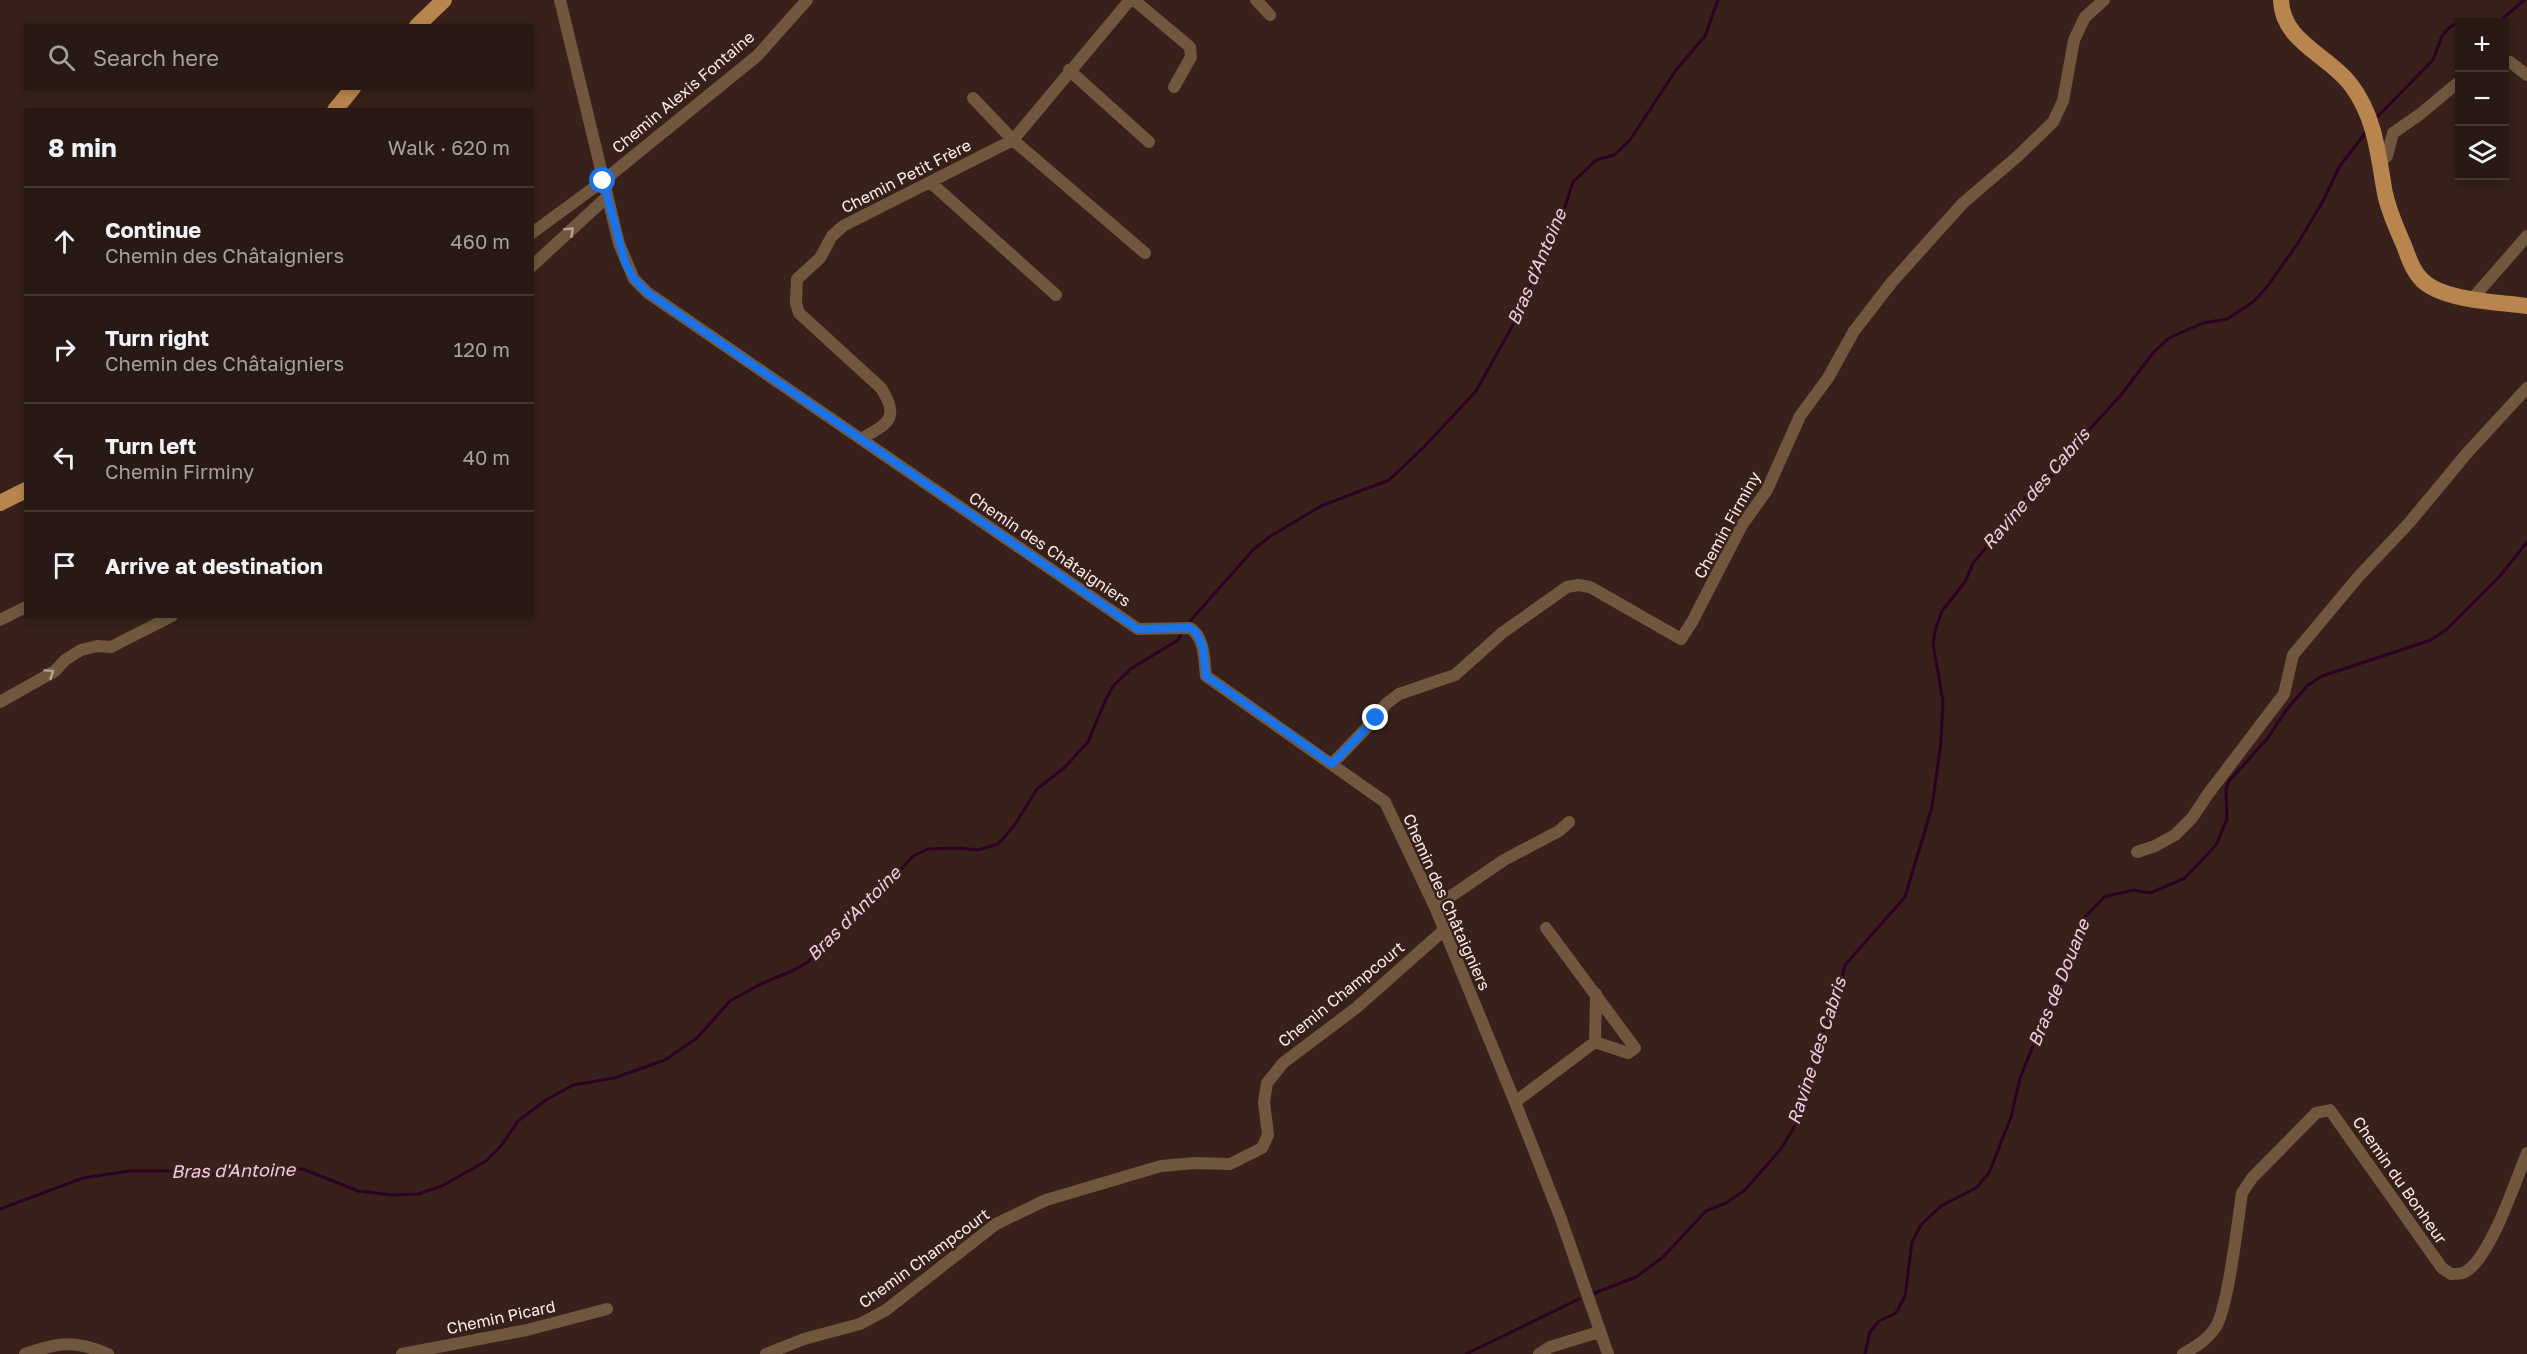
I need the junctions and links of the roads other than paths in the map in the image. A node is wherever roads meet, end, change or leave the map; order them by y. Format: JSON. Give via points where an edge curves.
{"nodes":[{"id":1,"x":444,"y":0,"type":"edge"},
{"id":2,"x":560,"y":0,"type":"edge"},
{"id":3,"x":807,"y":0,"type":"edge"},
{"id":4,"x":1132,"y":0,"type":"edge"},
{"id":5,"x":1256,"y":0,"type":"edge"},
{"id":6,"x":2104,"y":0,"type":"edge"},
{"id":7,"x":2281,"y":0,"type":"edge"},
{"id":8,"x":1270,"y":15,"type":"dead end"},
{"id":9,"x":419,"y":24,"type":"edge"},
{"id":10,"x":2509,"y":64,"type":"edge"},
{"id":11,"x":1069,"y":70,"type":"junction"},
{"id":12,"x":2527,"y":75,"type":"edge"},
{"id":13,"x":2455,"y":85,"type":"edge"},
{"id":14,"x":1174,"y":87,"type":"dead end"},
{"id":15,"x":351,"y":90,"type":"edge"},
{"id":16,"x":973,"y":98,"type":"dead end"},
{"id":17,"x":337,"y":108,"type":"edge"},
{"id":18,"x":1012,"y":140,"type":"junction"},
{"id":19,"x":1149,"y":142,"type":"dead end"},
{"id":20,"x":2380,"y":155,"type":"junction"},
{"id":21,"x":603,"y":181,"type":"junction"},
{"id":22,"x":930,"y":182,"type":"junction"},
{"id":23,"x":607,"y":197,"type":"junction"},
{"id":24,"x":534,"y":232,"type":"edge"},
{"id":25,"x":2527,"y":236,"type":"edge"},
{"id":26,"x":1145,"y":253,"type":"dead end"},
{"id":27,"x":534,"y":264,"type":"edge"},
{"id":28,"x":1056,"y":295,"type":"dead end"},
{"id":29,"x":2474,"y":298,"type":"junction"},
{"id":30,"x":2527,"y":306,"type":"edge"},
{"id":31,"x":2527,"y":388,"type":"edge"},
{"id":32,"x":861,"y":440,"type":"junction"},
{"id":33,"x":24,"y":491,"type":"edge"},
{"id":34,"x":0,"y":503,"type":"edge"},
{"id":35,"x":24,"y":609,"type":"edge"},
{"id":36,"x":168,"y":618,"type":"edge"},
{"id":37,"x":0,"y":620,"type":"edge"},
{"id":38,"x":0,"y":702,"type":"edge"},
{"id":39,"x":1332,"y":764,"type":"junction"},
{"id":40,"x":1569,"y":822,"type":"dead end"},
{"id":41,"x":2137,"y":852,"type":"dead end"},
{"id":42,"x":1434,"y":907,"type":"junction"},
{"id":43,"x":1546,"y":928,"type":"dead end"},
{"id":44,"x":1443,"y":931,"type":"junction"},
{"id":45,"x":1596,"y":994,"type":"junction"},
{"id":46,"x":1595,"y":1042,"type":"junction"},
{"id":47,"x":1515,"y":1102,"type":"junction"},
{"id":48,"x":2527,"y":1153,"type":"edge"},
{"id":49,"x":607,"y":1309,"type":"dead end"},
{"id":50,"x":1599,"y":1332,"type":"junction"},
{"id":51,"x":25,"y":1354,"type":"edge"},
{"id":52,"x":108,"y":1354,"type":"edge"},
{"id":53,"x":402,"y":1354,"type":"edge"},
{"id":54,"x":766,"y":1354,"type":"edge"},
{"id":55,"x":1539,"y":1354,"type":"edge"},
{"id":56,"x":1608,"y":1354,"type":"edge"},
{"id":57,"x":2183,"y":1354,"type":"edge"}],
"edges":[{"from":1,"to":9,"type":"main road"},
{"from":2,"to":21,"type":"street","name":"Chemin des Châtaigniers"},
{"from":3,"to":21,"type":"street","name":"Chemin Alexis Fontaine","via":[[757,56]]},
{"from":4,"to":11,"type":"street","name":"Chemin Petit Frère"},
{"from":4,"to":14,"type":"street","name":"Chemin Petit Frère","via":[[1190,47],[1191,57]]},
{"from":5,"to":8,"type":"street"},
{"from":6,"to":39,"type":"street","name":"Chemin Firminy","via":[[2085,17],[2074,40],[2063,101],[2053,122],[1963,203],[1892,282],[1854,332],[1828,378],[1800,416],[1767,490],[1742,525],[1680,639],[1590,587],[1567,587],[1502,633],[1455,675],[1399,694]]},
{"from":7,"to":20,"type":"main road","via":[[2288,28],[2350,83],[2360,98]]},
{"from":10,"to":12,"type":"street"},
{"from":11,"to":18,"type":"street","name":"Chemin Petit Frère"},
{"from":11,"to":19,"type":"street"},
{"from":13,"to":20,"type":"street","via":[[2393,133],[2387,156]]},
{"from":15,"to":17,"type":"main road"},
{"from":16,"to":18,"type":"street"},
{"from":18,"to":22,"type":"street","name":"Chemin Petit Frère"},
{"from":18,"to":26,"type":"street"},
{"from":20,"to":29,"type":"main road","via":[[2388,203],[2416,273],[2439,291]]},
{"from":21,"to":23,"type":"street","name":"Chemin des Châtaigniers"},
{"from":21,"to":24,"type":"street","name":"Chemin Alexis Fontaine"},
{"from":22,"to":28,"type":"street"},
{"from":22,"to":32,"type":"street","name":"Chemin Petit Frère","via":[[843,226],[832,236],[820,258],[797,279],[795,297],[799,313],[881,388],[889,400],[892,412],[887,424]]},
{"from":27,"to":23,"type":"street","one_way":true},
{"from":23,"to":32,"type":"street","name":"Chemin des Châtaigniers","via":[[622,253],[634,279],[648,293]]},
{"from":25,"to":29,"type":"street"},
{"from":29,"to":30,"type":"main road"},
{"from":31,"to":41,"type":"street","via":[[2293,655],[2284,694],[2192,818],[2175,835]]},
{"from":32,"to":39,"type":"street","name":"Chemin des Châtaigniers","via":[[1138,629],[1190,628],[1196,632],[1203,647],[1206,676]]},
{"from":33,"to":34,"type":"main road"},
{"from":35,"to":37,"type":"street"},
{"from":38,"to":36,"type":"street","one_way":true,"via":[[55,671],[81,650],[111,647]]},
{"from":39,"to":42,"type":"street","name":"Chemin des Châtaigniers","via":[[1384,802]]},
{"from":40,"to":42,"type":"street"},
{"from":42,"to":44,"type":"street","name":"Chemin des Châtaigniers"},
{"from":43,"to":45,"type":"street"},
{"from":44,"to":47,"type":"street","name":"Chemin des Châtaigniers"},
{"from":44,"to":54,"type":"street","name":"Chemin Champcourt","via":[[1356,1008],[1283,1063],[1267,1083],[1264,1102],[1268,1136],[1263,1148],[1230,1164],[1161,1166],[1046,1200],[996,1224],[886,1310],[860,1324]]},
{"from":45,"to":46,"type":"street"},
{"from":45,"to":46,"type":"street","via":[[1635,1048],[1628,1053]]},
{"from":46,"to":47,"type":"street"},
{"from":47,"to":50,"type":"street","name":"Chemin des Châtaigniers","via":[[1561,1219]]},
{"from":48,"to":57,"type":"street","name":"Chemin du Bonheur","via":[[2489,1243],[2465,1272],[2451,1274],[2442,1268],[2330,1110],[2316,1113],[2242,1193],[2217,1327],[2203,1342]]},
{"from":49,"to":53,"type":"street","name":"Chemin Picard","via":[[527,1330]]},
{"from":50,"to":55,"type":"street"},
{"from":50,"to":56,"type":"street","name":"Chemin des Châtaigniers"},
{"from":51,"to":52,"type":"street","via":[[69,1343]]}]}
